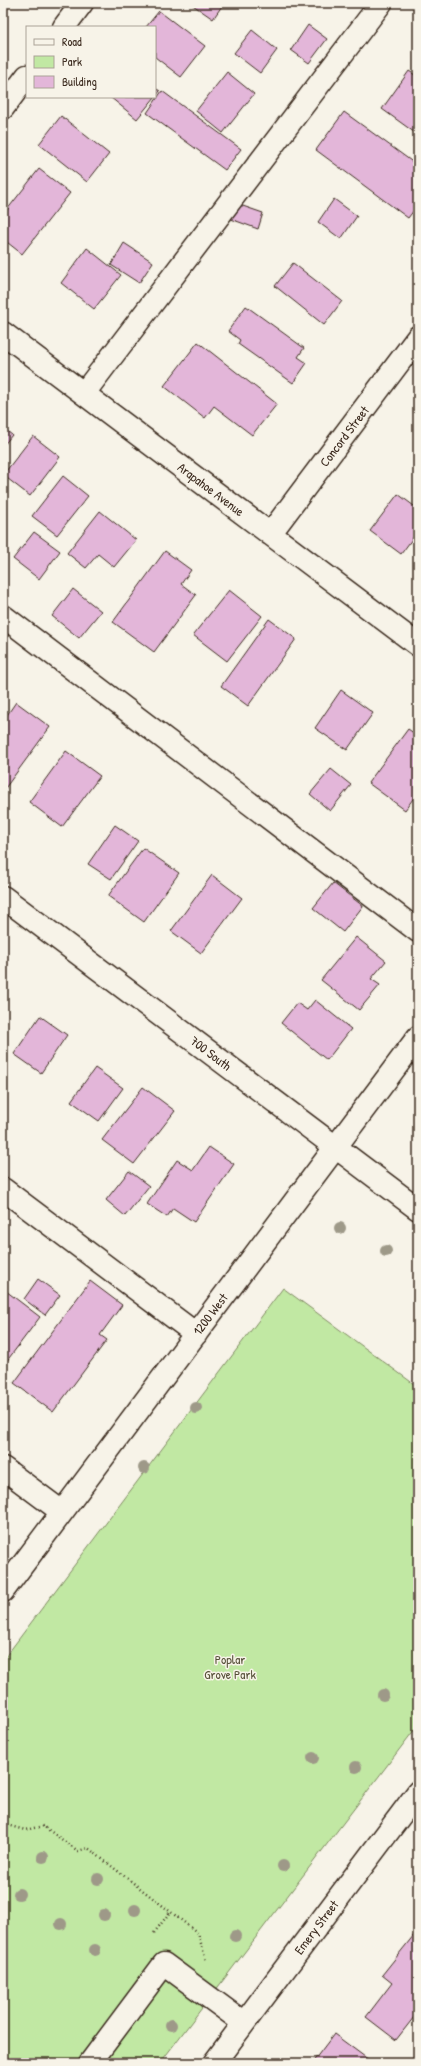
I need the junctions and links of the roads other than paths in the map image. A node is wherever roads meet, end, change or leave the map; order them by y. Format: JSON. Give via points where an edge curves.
{"nodes":[{"id":1,"x":82,"y":3,"type":"edge"},
{"id":2,"x":381,"y":3,"type":"edge"},
{"id":3,"x":65,"y":26,"type":"edge"},
{"id":4,"x":26,"y":77,"type":"edge"},
{"id":5,"x":3,"y":108,"type":"edge"},
{"id":6,"x":3,"y":332,"type":"edge"},
{"id":7,"x":418,"y":337,"type":"edge"},
{"id":8,"x":84,"y":394,"type":"junction"},
{"id":9,"x":270,"y":534,"type":"junction"},
{"id":10,"x":3,"y":616,"type":"edge"},
{"id":11,"x":418,"y":645,"type":"edge"},
{"id":12,"x":3,"y":897,"type":"edge"},
{"id":13,"x":418,"y":931,"type":"edge"},
{"id":14,"x":418,"y":1037,"type":"edge"},
{"id":15,"x":336,"y":1147,"type":"junction"},
{"id":16,"x":3,"y":1189,"type":"edge"},
{"id":17,"x":418,"y":1210,"type":"edge"},
{"id":18,"x":196,"y":1334,"type":"junction"},
{"id":19,"x":3,"y":1468,"type":"edge"},
{"id":20,"x":62,"y":1512,"type":"junction"},
{"id":21,"x":3,"y":1591,"type":"edge"},
{"id":22,"x":418,"y":1792,"type":"edge"},
{"id":23,"x":244,"y":2022,"type":"junction"},
{"id":24,"x":90,"y":2063,"type":"edge"},
{"id":25,"x":214,"y":2063,"type":"edge"}],
"edges":[{"from":1,"to":3,"type":"street"},
{"from":2,"to":8,"type":"street"},
{"from":4,"to":5,"type":"street"},
{"from":6,"to":8,"type":"street","name":"Arapahoe Avenue"},
{"from":7,"to":9,"type":"street","name":"Concord Street"},
{"from":8,"to":9,"type":"street","name":"Arapahoe Avenue"},
{"from":9,"to":11,"type":"street","name":"Arapahoe Avenue"},
{"from":10,"to":13,"type":"street"},
{"from":12,"to":15,"type":"street","name":"700 South"},
{"from":14,"to":15,"type":"street","name":"1200 West"},
{"from":15,"to":17,"type":"street","name":"700 South"},
{"from":15,"to":18,"type":"street","name":"1200 West"},
{"from":16,"to":18,"type":"street"},
{"from":18,"to":20,"type":"street","name":"1200 West"},
{"from":19,"to":20,"type":"street"},
{"from":20,"to":21,"type":"street","name":"1200 West"},
{"from":22,"to":23,"type":"street","name":"Emery Street"},
{"from":23,"to":24,"type":"street","via":[[164,1964]]},
{"from":23,"to":25,"type":"street","name":"Emery Street"}]}
